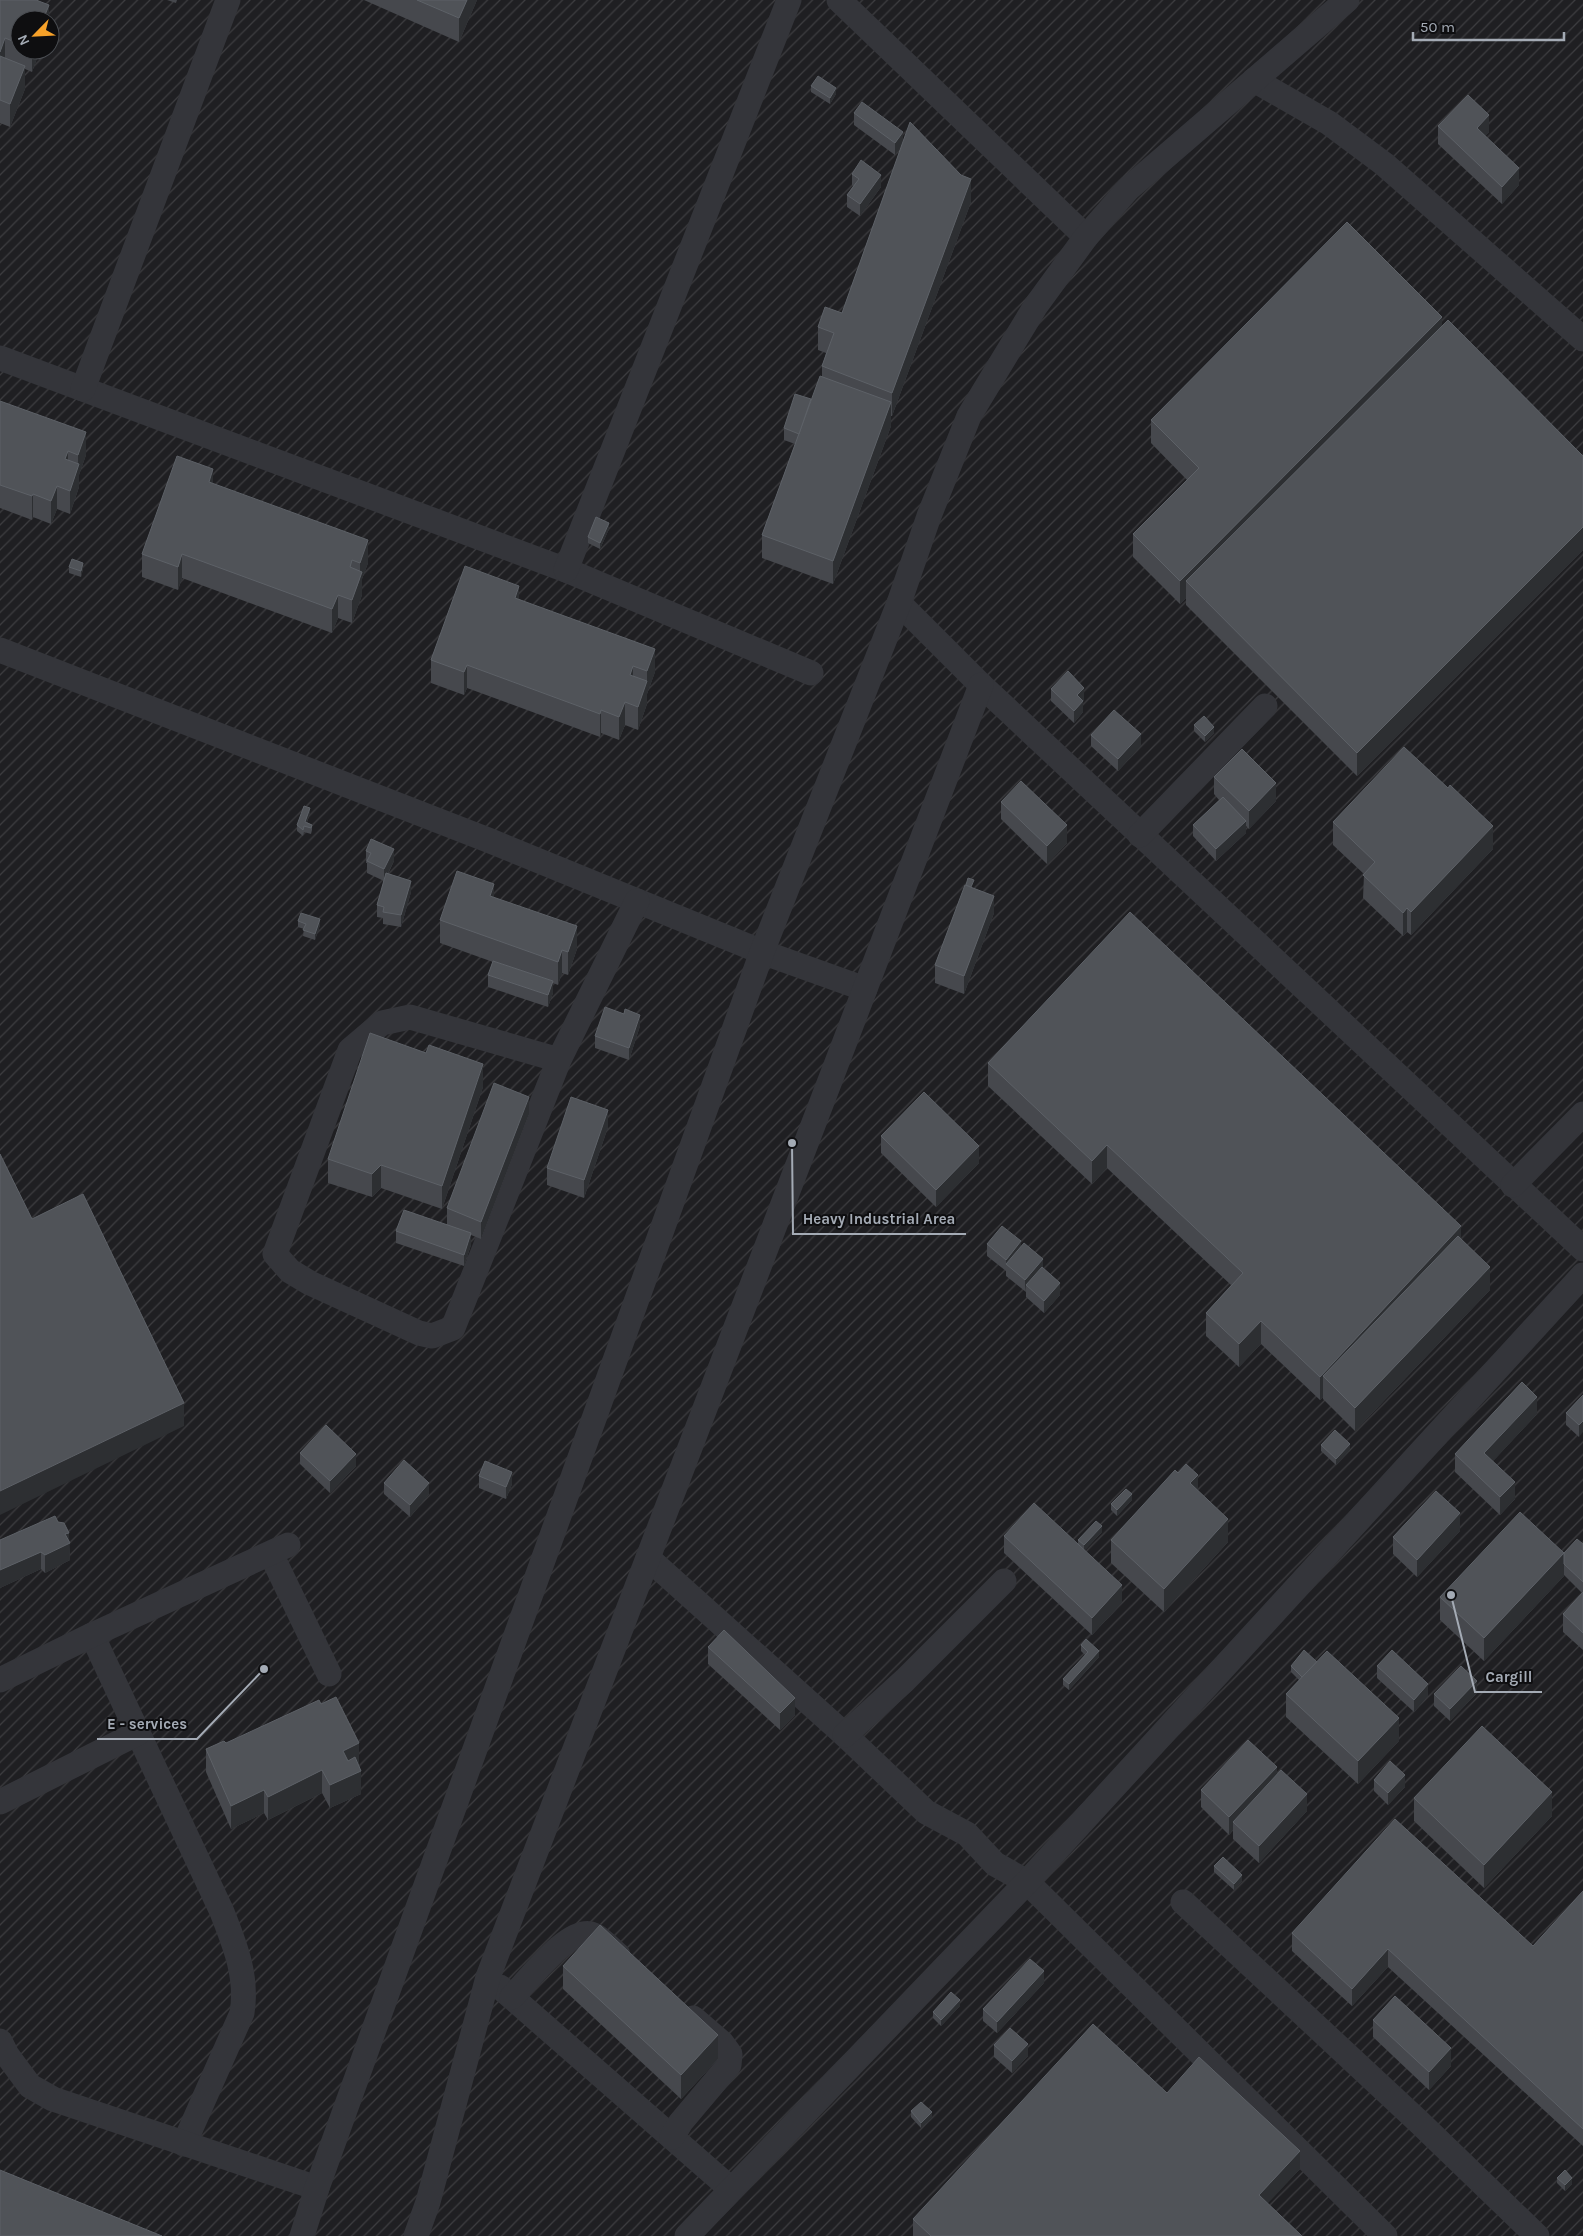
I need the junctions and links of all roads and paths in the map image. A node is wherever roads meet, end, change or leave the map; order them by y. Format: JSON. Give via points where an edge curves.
{"nodes":[{"id":1,"x":228,"y":0,"type":"edge"},
{"id":2,"x":789,"y":0,"type":"edge"},
{"id":3,"x":839,"y":0,"type":"edge"},
{"id":4,"x":1347,"y":0,"type":"edge"},
{"id":5,"x":1254,"y":80,"type":"junction"},
{"id":6,"x":1086,"y":237,"type":"junction"},
{"id":7,"x":1583,"y":339,"type":"edge"},
{"id":8,"x":0,"y":358,"type":"edge"},
{"id":9,"x":83,"y":389,"type":"junction"},
{"id":10,"x":566,"y":570,"type":"junction"},
{"id":11,"x":899,"y":603,"type":"junction"},
{"id":12,"x":0,"y":650,"type":"edge"},
{"id":13,"x":812,"y":673,"type":"dead end"},
{"id":14,"x":981,"y":685,"type":"junction"},
{"id":15,"x":1265,"y":706,"type":"dead end"},
{"id":16,"x":1140,"y":835,"type":"junction"},
{"id":17,"x":637,"y":900,"type":"junction"},
{"id":18,"x":762,"y":952,"type":"junction"},
{"id":19,"x":865,"y":989,"type":"junction"},
{"id":20,"x":559,"y":1060,"type":"junction"},
{"id":21,"x":1583,"y":1114,"type":"edge"},
{"id":22,"x":1513,"y":1185,"type":"junction"},
{"id":23,"x":1583,"y":1249,"type":"edge"},
{"id":24,"x":1583,"y":1275,"type":"edge"},
{"id":25,"x":648,"y":1558,"type":"junction"},
{"id":26,"x":1004,"y":1581,"type":"dead end"},
{"id":27,"x":92,"y":1635,"type":"junction"},
{"id":28,"x":329,"y":1674,"type":"dead end"},
{"id":29,"x":0,"y":1680,"type":"edge"},
{"id":30,"x":138,"y":1733,"type":"junction"},
{"id":31,"x":845,"y":1734,"type":"junction"},
{"id":32,"x":0,"y":1802,"type":"edge"},
{"id":33,"x":1027,"y":1882,"type":"junction"},
{"id":34,"x":1183,"y":1902,"type":"dead end"},
{"id":35,"x":639,"y":1973,"type":"edge"},
{"id":36,"x":488,"y":1977,"type":"junction"},
{"id":37,"x":512,"y":1997,"type":"junction"},
{"id":38,"x":677,"y":2005,"type":"edge"},
{"id":39,"x":0,"y":2041,"type":"edge"},
{"id":40,"x":672,"y":2137,"type":"junction"},
{"id":41,"x":184,"y":2144,"type":"junction"},
{"id":42,"x":317,"y":2188,"type":"junction"},
{"id":43,"x":731,"y":2189,"type":"junction"},
{"id":44,"x":302,"y":2236,"type":"edge"},
{"id":45,"x":416,"y":2236,"type":"edge"},
{"id":46,"x":687,"y":2236,"type":"edge"},
{"id":47,"x":1385,"y":2236,"type":"edge"},
{"id":48,"x":1537,"y":2236,"type":"edge"}],
"edges":[{"from":1,"to":9,"type":"street"},
{"from":2,"to":10,"type":"street"},
{"from":3,"to":6,"type":"street"},
{"from":4,"to":5,"type":"street"},
{"from":5,"to":6,"type":"street","via":[[1128,189]]},
{"from":5,"to":7,"type":"street","via":[[1329,123],[1384,164]]},
{"from":6,"to":11,"type":"street","via":[[1035,307],[969,416]]},
{"from":8,"to":9,"type":"street"},
{"from":9,"to":10,"type":"street"},
{"from":10,"to":13,"type":"street"},
{"from":11,"to":14,"type":"street"},
{"from":11,"to":18,"type":"street"},
{"from":12,"to":17,"type":"street"},
{"from":14,"to":16,"type":"street"},
{"from":14,"to":19,"type":"street"},
{"from":15,"to":16,"type":"street"},
{"from":16,"to":22,"type":"street"},
{"from":17,"to":18,"type":"street"},
{"from":17,"to":20,"type":"street"},
{"from":18,"to":19,"type":"street"},
{"from":18,"to":42,"type":"street"},
{"from":19,"to":25,"type":"street"},
{"from":20,"to":20,"type":"street","via":[[453,1328],[432,1336],[419,1333],[310,1283],[290,1271],[275,1254],[350,1050],[382,1023],[410,1017]]},
{"from":21,"to":22,"type":"street"},
{"from":22,"to":23,"type":"street"},
{"from":24,"to":33,"type":"street"},
{"from":25,"to":31,"type":"street"},
{"from":25,"to":36,"type":"street"},
{"from":26,"to":31,"type":"street","via":[[905,1680]]},
{"from":27,"to":28,"type":"street","via":[[280,1550]]},
{"from":27,"to":29,"type":"street"},
{"from":27,"to":30,"type":"street"},
{"from":30,"to":32,"type":"street"},
{"from":30,"to":41,"type":"street","via":[[222,1912],[244,1979],[242,2013]]},
{"from":31,"to":33,"type":"street","via":[[926,1812],[967,1834],[995,1864]]},
{"from":33,"to":43,"type":"street"},
{"from":33,"to":47,"type":"street"},
{"from":34,"to":48,"type":"street","via":[[1420,2122]]},
{"from":35,"to":37,"type":"street","via":[[594,1935],[581,1934],[564,1942]]},
{"from":36,"to":37,"type":"street"},
{"from":36,"to":45,"type":"street"},
{"from":37,"to":40,"type":"street"},
{"from":38,"to":40,"type":"street","via":[[722,2043],[730,2054],[729,2065]]},
{"from":39,"to":41,"type":"street","via":[[30,2086],[53,2098]]},
{"from":40,"to":43,"type":"street"},
{"from":41,"to":42,"type":"street"},
{"from":42,"to":44,"type":"street"},
{"from":43,"to":46,"type":"street"}]}
